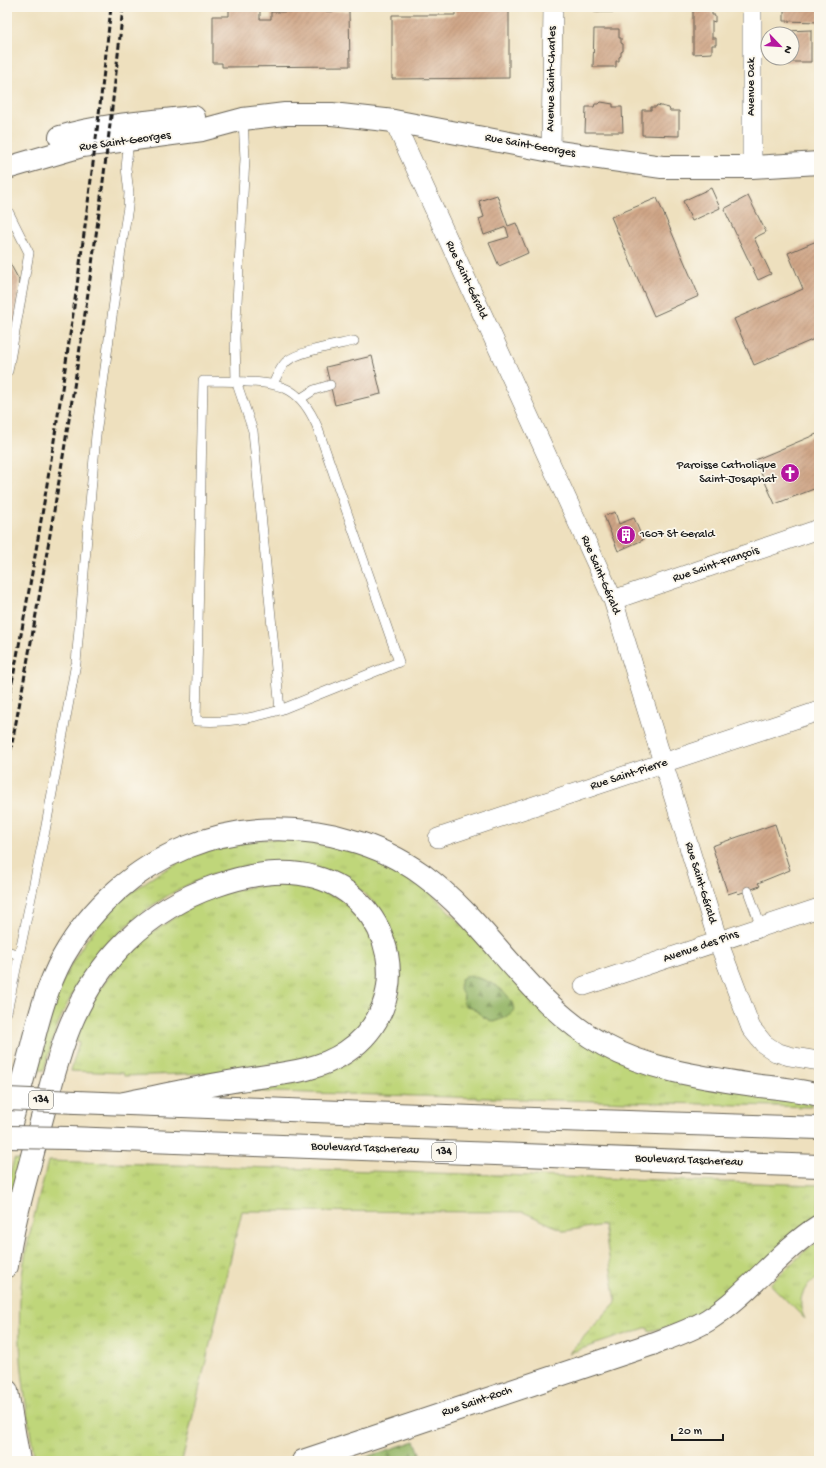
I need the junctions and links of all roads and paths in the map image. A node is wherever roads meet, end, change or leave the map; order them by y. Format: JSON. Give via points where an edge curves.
{"nodes":[{"id":1,"x":553,"y":7,"type":"edge"},
{"id":2,"x":752,"y":7,"type":"edge"},
{"id":3,"x":243,"y":119,"type":"junction"},
{"id":4,"x":394,"y":121,"type":"junction"},
{"id":5,"x":130,"y":132,"type":"junction"},
{"id":6,"x":551,"y":151,"type":"junction"},
{"id":7,"x":7,"y":153,"type":"edge"},
{"id":8,"x":818,"y":165,"type":"edge"},
{"id":9,"x":752,"y":166,"type":"junction"},
{"id":10,"x":7,"y":168,"type":"edge"},
{"id":11,"x":7,"y":209,"type":"edge"},
{"id":12,"x":354,"y":341,"type":"dead end"},
{"id":13,"x":8,"y":371,"type":"dead end"},
{"id":14,"x":236,"y":381,"type":"junction"},
{"id":15,"x":273,"y":384,"type":"junction"},
{"id":16,"x":330,"y":385,"type":"dead end"},
{"id":17,"x":300,"y":398,"type":"junction"},
{"id":18,"x":819,"y":529,"type":"edge"},
{"id":19,"x":613,"y":600,"type":"junction"},
{"id":20,"x":280,"y":710,"type":"junction"},
{"id":21,"x":819,"y":711,"type":"edge"},
{"id":22,"x":663,"y":764,"type":"junction"},
{"id":23,"x":438,"y":838,"type":"dead end"},
{"id":24,"x":748,"y":891,"type":"dead end"},
{"id":25,"x":819,"y":908,"type":"edge"},
{"id":26,"x":761,"y":927,"type":"junction"},
{"id":27,"x":718,"y":941,"type":"junction"},
{"id":28,"x":7,"y":951,"type":"edge"},
{"id":29,"x":19,"y":955,"type":"junction"},
{"id":30,"x":584,"y":986,"type":"dead end"},
{"id":31,"x":7,"y":1012,"type":"edge"},
{"id":32,"x":819,"y":1061,"type":"edge"},
{"id":33,"x":819,"y":1095,"type":"edge"},
{"id":34,"x":7,"y":1099,"type":"edge"},
{"id":35,"x":124,"y":1103,"type":"junction"},
{"id":36,"x":819,"y":1128,"type":"edge"},
{"id":37,"x":7,"y":1137,"type":"edge"},
{"id":38,"x":819,"y":1166,"type":"edge"},
{"id":39,"x":819,"y":1226,"type":"edge"},
{"id":40,"x":7,"y":1266,"type":"edge"},
{"id":41,"x":7,"y":1391,"type":"edge"},
{"id":42,"x":19,"y":1461,"type":"edge"},
{"id":43,"x":303,"y":1461,"type":"edge"}],
"edges":[{"from":1,"to":6,"type":"street","name":"Avenue Saint-Charles"},
{"from":2,"to":9,"type":"street","name":"Avenue Oak"},
{"from":3,"to":4,"type":"main road","name":"Rue Saint-Georges","via":[[285,114],[332,114]]},
{"from":3,"to":5,"type":"main road","name":"Rue Saint-Georges","via":[[202,116]]},
{"from":3,"to":14,"type":"lane","via":[[245,159],[235,338]]},
{"from":4,"to":6,"type":"main road","name":"Rue Saint-Georges"},
{"from":4,"to":19,"type":"street","name":"Rue Saint-Gérald"},
{"from":5,"to":7,"type":"main road","name":"Rue Saint-Georges","via":[[84,131]]},
{"from":5,"to":10,"type":"main road","name":"Rue Saint-Georges"},
{"from":5,"to":29,"type":"lane","via":[[126,168],[128,207],[96,435],[76,663]]},
{"from":6,"to":9,"type":"main road","name":"Rue Saint-Georges","via":[[662,167]]},
{"from":8,"to":9,"type":"main road","name":"Rue Saint-Georges"},
{"from":11,"to":13,"type":"lane","via":[[29,253]]},
{"from":12,"to":15,"type":"lane","via":[[297,355],[286,362]]},
{"from":14,"to":15,"type":"lane"},
{"from":14,"to":20,"type":"lane","via":[[253,431]]},
{"from":14,"to":20,"type":"lane","via":[[203,380],[196,721],[237,721]]},
{"from":15,"to":17,"type":"lane","via":[[281,385]]},
{"from":16,"to":17,"type":"lane"},
{"from":17,"to":20,"type":"lane","via":[[312,413],[317,426],[399,662]]},
{"from":18,"to":19,"type":"street","name":"Rue Saint-François"},
{"from":19,"to":22,"type":"street","name":"Rue Saint-Gérald"},
{"from":21,"to":22,"type":"street","name":"Rue Saint-Pierre"},
{"from":22,"to":23,"type":"street","name":"Rue Saint-Pierre"},
{"from":22,"to":27,"type":"street","name":"Rue Saint-Gérald"},
{"from":24,"to":26,"type":"lane"},
{"from":25,"to":26,"type":"street","name":"Avenue des Pins"},
{"from":26,"to":27,"type":"street","name":"Avenue des Pins"},
{"from":27,"to":30,"type":"street","name":"Avenue des Pins"},
{"from":27,"to":32,"type":"street","name":"Rue Saint-Gérald","via":[[755,1035],[764,1044],[783,1054]]},
{"from":28,"to":29,"type":"lane"},
{"from":29,"to":31,"type":"lane"},
{"from":33,"to":37,"type":"main road","via":[[677,1072],[645,1063],[617,1051],[591,1037],[555,1010],[457,905],[427,877],[371,847],[342,837],[297,829],[264,829],[210,838],[156,862],[128,881],[92,914],[69,948],[49,987]]},
{"from":34,"to":35,"type":"main road","number":"134","bridge":true},
{"from":35,"to":36,"type":"main road","number":"134"},
{"from":35,"to":40,"type":"main road","via":[[236,1080],[301,1070],[321,1064],[347,1051],[362,1039],[374,1024],[388,992],[388,960],[384,941],[372,917],[349,894],[316,877],[293,873],[260,875],[219,884],[179,902],[147,923],[125,942],[88,988],[65,1040],[21,1198]]},
{"from":37,"to":38,"type":"main road","name":"Boulevard Taschereau","number":"134","bridge":true},
{"from":39,"to":43,"type":"main road","name":"Rue Saint-Roch","via":[[805,1235],[717,1314],[685,1332]]},
{"from":41,"to":42,"type":"main road"}]}
